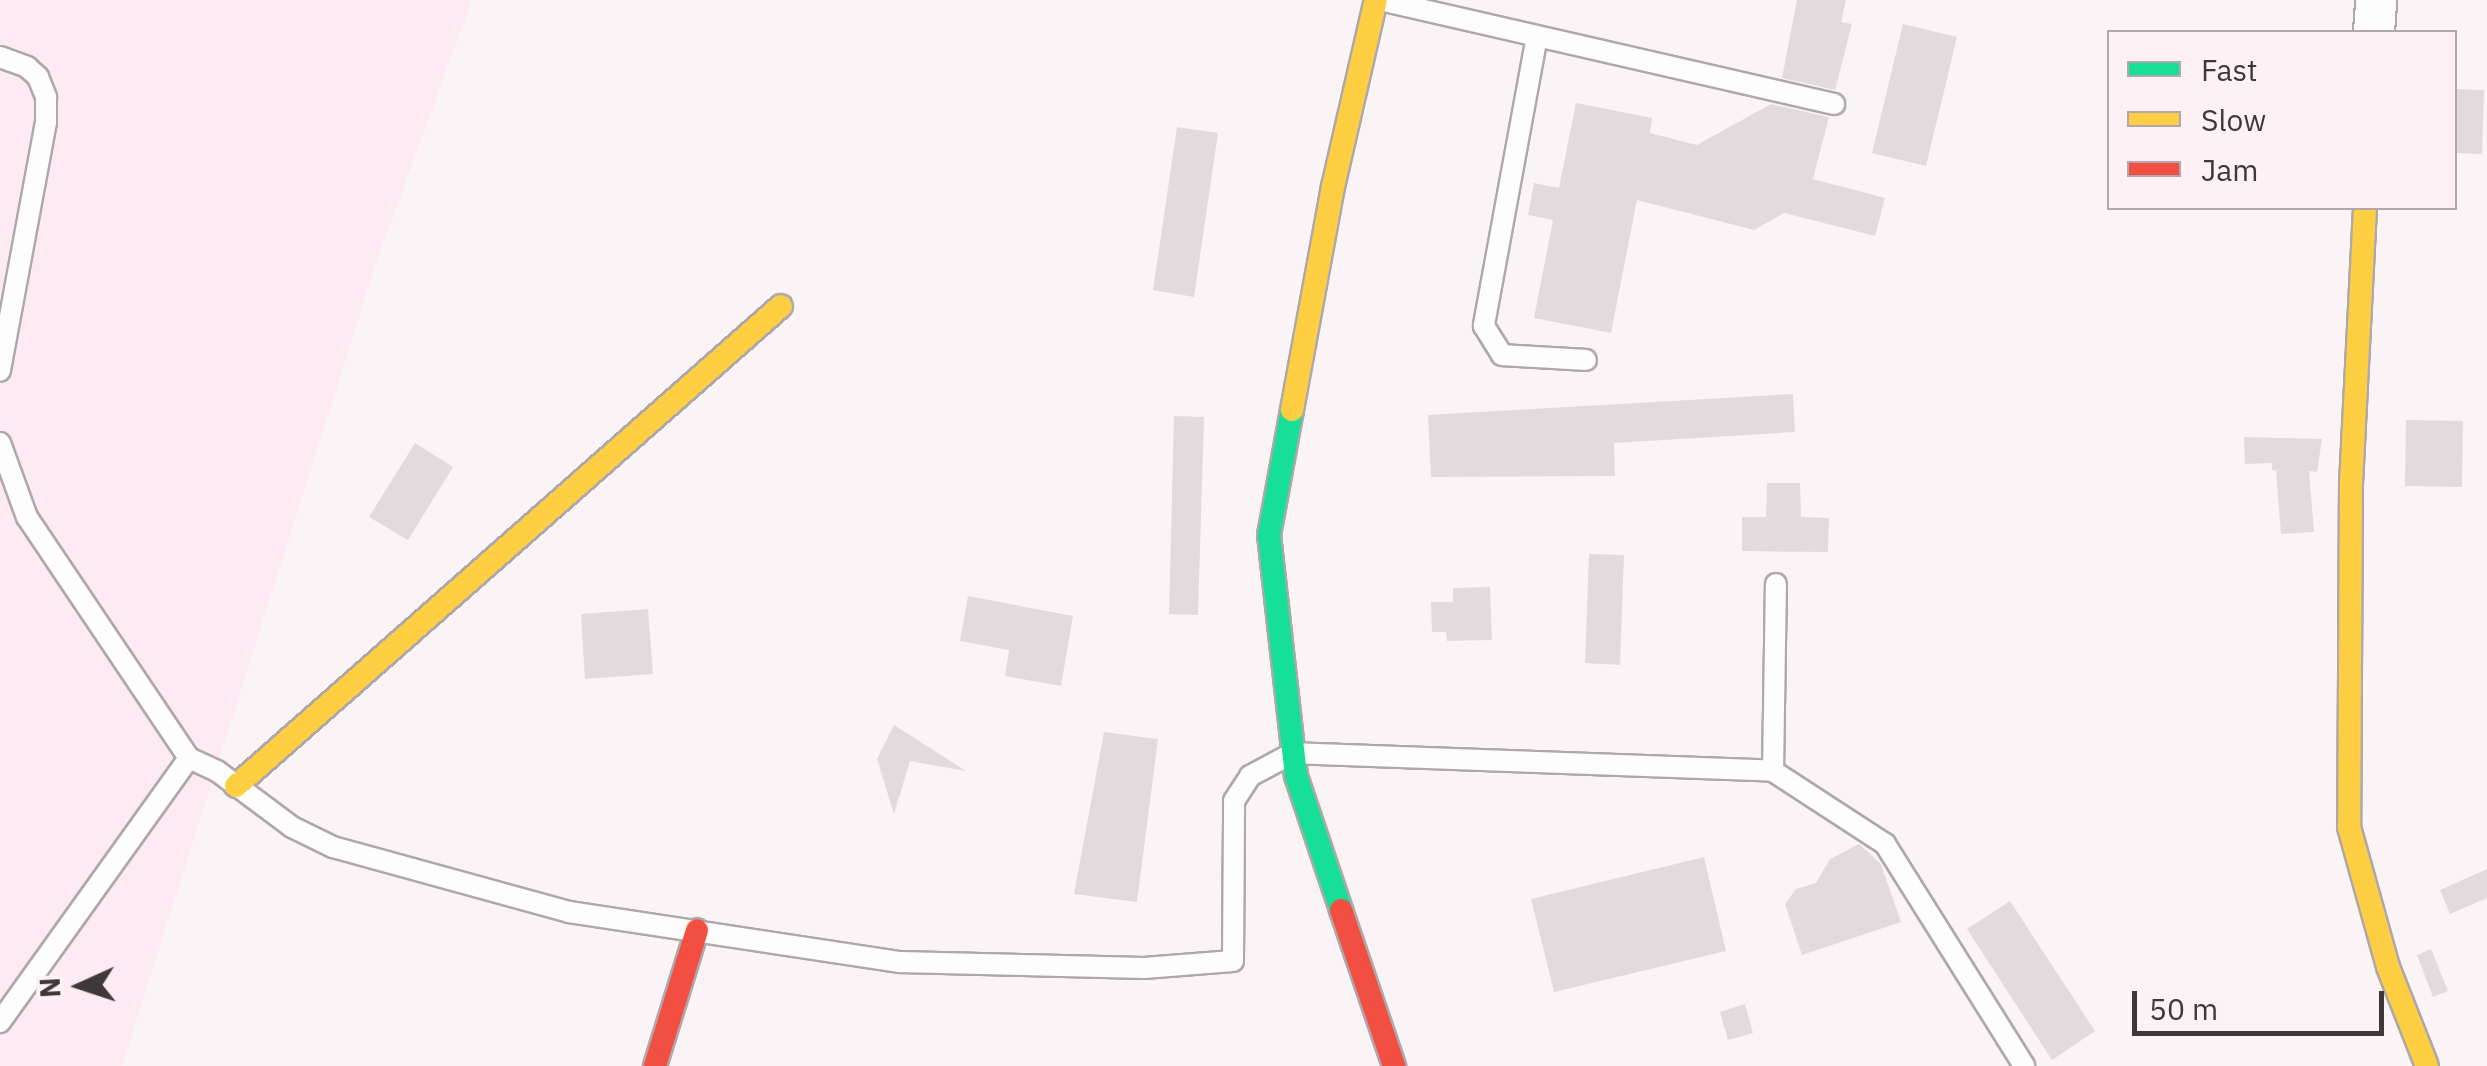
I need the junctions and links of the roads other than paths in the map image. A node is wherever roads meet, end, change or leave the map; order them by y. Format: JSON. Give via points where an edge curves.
{"nodes":[{"id":1,"x":1378,"y":0,"type":"edge"},
{"id":2,"x":2376,"y":0,"type":"edge"},
{"id":3,"x":2374,"y":30,"type":"edge"},
{"id":4,"x":1537,"y":36,"type":"junction"},
{"id":5,"x":0,"y":57,"type":"edge"},
{"id":6,"x":1834,"y":104,"type":"dead end"},
{"id":7,"x":2365,"y":210,"type":"edge"},
{"id":8,"x":782,"y":306,"type":"dead end"},
{"id":9,"x":1586,"y":360,"type":"dead end"},
{"id":10,"x":0,"y":371,"type":"edge"},
{"id":11,"x":0,"y":443,"type":"edge"},
{"id":12,"x":1776,"y":584,"type":"dead end"},
{"id":13,"x":1294,"y":752,"type":"junction"},
{"id":14,"x":190,"y":758,"type":"junction"},
{"id":15,"x":1773,"y":771,"type":"junction"},
{"id":16,"x":236,"y":786,"type":"junction"},
{"id":17,"x":697,"y":930,"type":"junction"},
{"id":18,"x":0,"y":1022,"type":"edge"},
{"id":19,"x":655,"y":1066,"type":"edge"},
{"id":20,"x":1394,"y":1066,"type":"edge"},
{"id":21,"x":2024,"y":1066,"type":"edge"},
{"id":22,"x":2427,"y":1066,"type":"edge"}],
"edges":[{"from":1,"to":4,"type":"lane"},
{"from":1,"to":13,"type":"street","via":[[1333,187],[1269,535]]},
{"from":2,"to":3,"type":"street"},
{"from":4,"to":6,"type":"lane"},
{"from":4,"to":9,"type":"lane","via":[[1484,326],[1502,355]]},
{"from":5,"to":10,"type":"lane","via":[[38,78],[46,122]]},
{"from":7,"to":22,"type":"street","via":[[2352,482],[2349,826],[2388,967]]},
{"from":8,"to":16,"type":"street"},
{"from":11,"to":14,"type":"lane","via":[[27,517]]},
{"from":12,"to":15,"type":"lane"},
{"from":13,"to":15,"type":"lane"},
{"from":13,"to":17,"type":"lane","via":[[1250,776],[1234,801],[1233,960],[1144,968],[900,962]]},
{"from":13,"to":20,"type":"street","via":[[1296,776]]},
{"from":14,"to":16,"type":"lane"},
{"from":14,"to":18,"type":"lane"},
{"from":15,"to":21,"type":"lane","via":[[1885,844]]},
{"from":16,"to":17,"type":"lane","via":[[292,827],[332,846],[569,912]]},
{"from":17,"to":19,"type":"street"}]}
